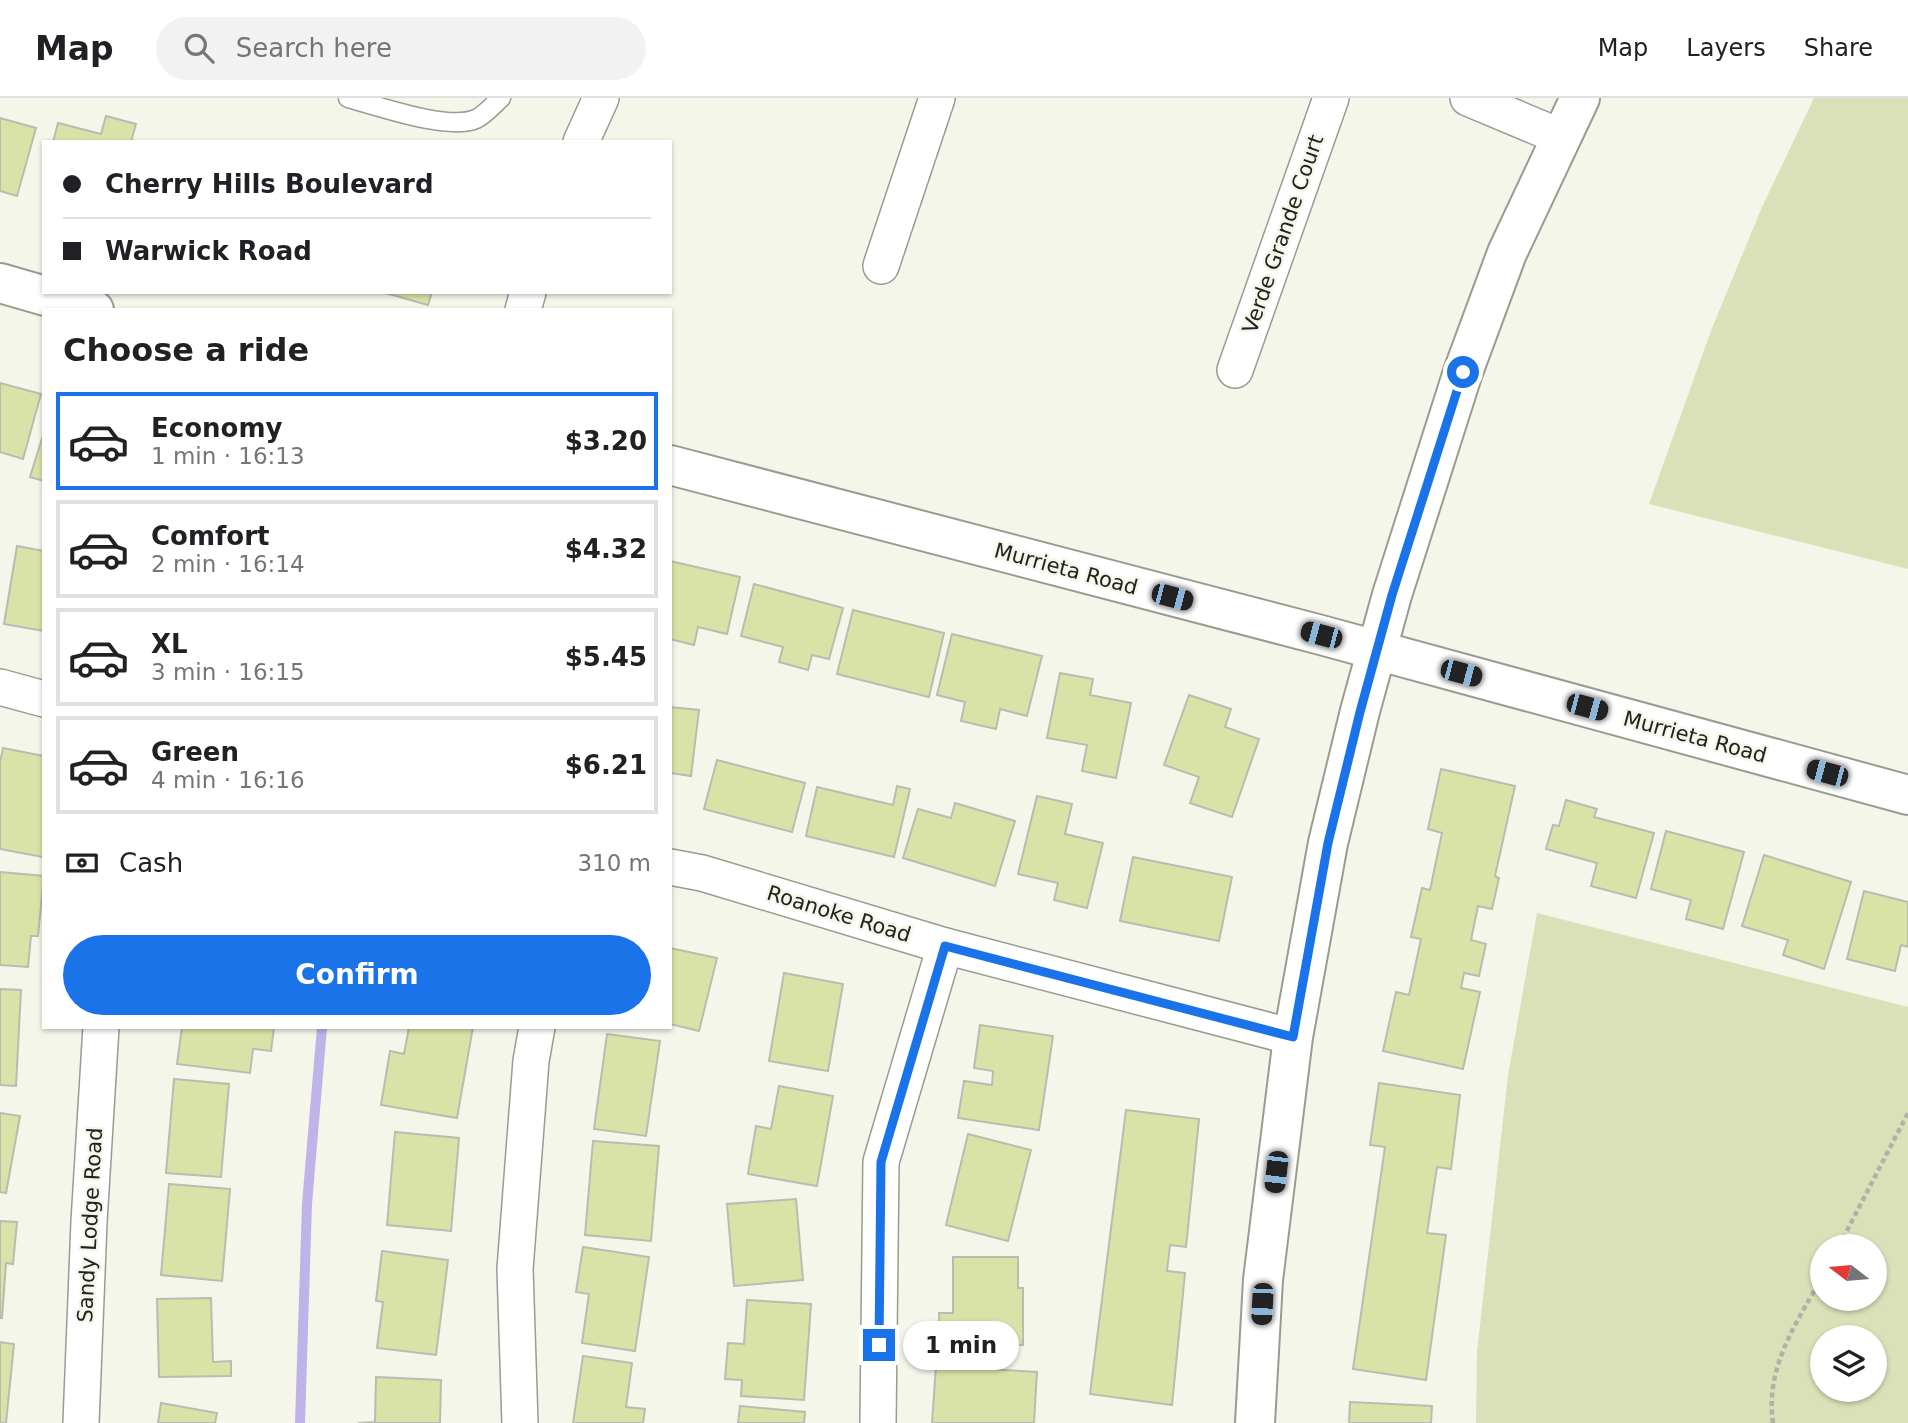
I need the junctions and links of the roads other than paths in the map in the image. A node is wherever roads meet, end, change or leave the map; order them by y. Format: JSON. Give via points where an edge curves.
{"nodes":[{"id":1,"x":348,"y":98,"type":"edge"},
{"id":2,"x":501,"y":98,"type":"edge"},
{"id":3,"x":601,"y":98,"type":"edge"},
{"id":4,"x":937,"y":98,"type":"edge"},
{"id":5,"x":1331,"y":98,"type":"edge"},
{"id":6,"x":1468,"y":98,"type":"edge"},
{"id":7,"x":1580,"y":98,"type":"edge"},
{"id":8,"x":1561,"y":137,"type":"junction"},
{"id":9,"x":582,"y":140,"type":"edge"},
{"id":10,"x":881,"y":266,"type":"dead end"},
{"id":11,"x":0,"y":284,"type":"edge"},
{"id":12,"x":87,"y":308,"type":"edge"},
{"id":13,"x":1235,"y":370,"type":"dead end"},
{"id":14,"x":672,"y":466,"type":"edge"},
{"id":15,"x":1378,"y":651,"type":"junction"},
{"id":16,"x":0,"y":687,"type":"edge"},
{"id":17,"x":42,"y":698,"type":"edge"},
{"id":18,"x":1908,"y":795,"type":"edge"},
{"id":19,"x":672,"y":867,"type":"edge"},
{"id":20,"x":945,"y":946,"type":"junction"},
{"id":21,"x":101,"y":1029,"type":"edge"},
{"id":22,"x":537,"y":1029,"type":"edge"},
{"id":23,"x":1293,"y":1037,"type":"junction"},
{"id":24,"x":81,"y":1423,"type":"edge"},
{"id":25,"x":520,"y":1423,"type":"edge"},
{"id":26,"x":878,"y":1423,"type":"edge"},
{"id":27,"x":1255,"y":1423,"type":"edge"}],
"edges":[{"from":1,"to":2,"type":"lane","via":[[456,122],[476,119]]},
{"from":3,"to":9,"type":"street"},
{"from":4,"to":10,"type":"street"},
{"from":5,"to":13,"type":"street","name":"Verde Grande Court"},
{"from":6,"to":8,"type":"street"},
{"from":7,"to":8,"type":"main road"},
{"from":8,"to":15,"type":"main road","via":[[1507,253],[1463,372]]},
{"from":11,"to":12,"type":"main road"},
{"from":14,"to":15,"type":"main road","name":"Murrieta Road"},
{"from":15,"to":18,"type":"main road","name":"Murrieta Road"},
{"from":15,"to":23,"type":"main road","via":[[1328,843]]},
{"from":16,"to":17,"type":"street"},
{"from":19,"to":20,"type":"street","name":"Roanoke Road"},
{"from":20,"to":23,"type":"street","name":"Roanoke Road"},
{"from":20,"to":26,"type":"street","via":[[881,1162]]},
{"from":21,"to":24,"type":"street","name":"Sandy Lodge Road"},
{"from":22,"to":25,"type":"street","via":[[515,1269]]},
{"from":23,"to":27,"type":"main road","via":[[1263,1280]]}]}
